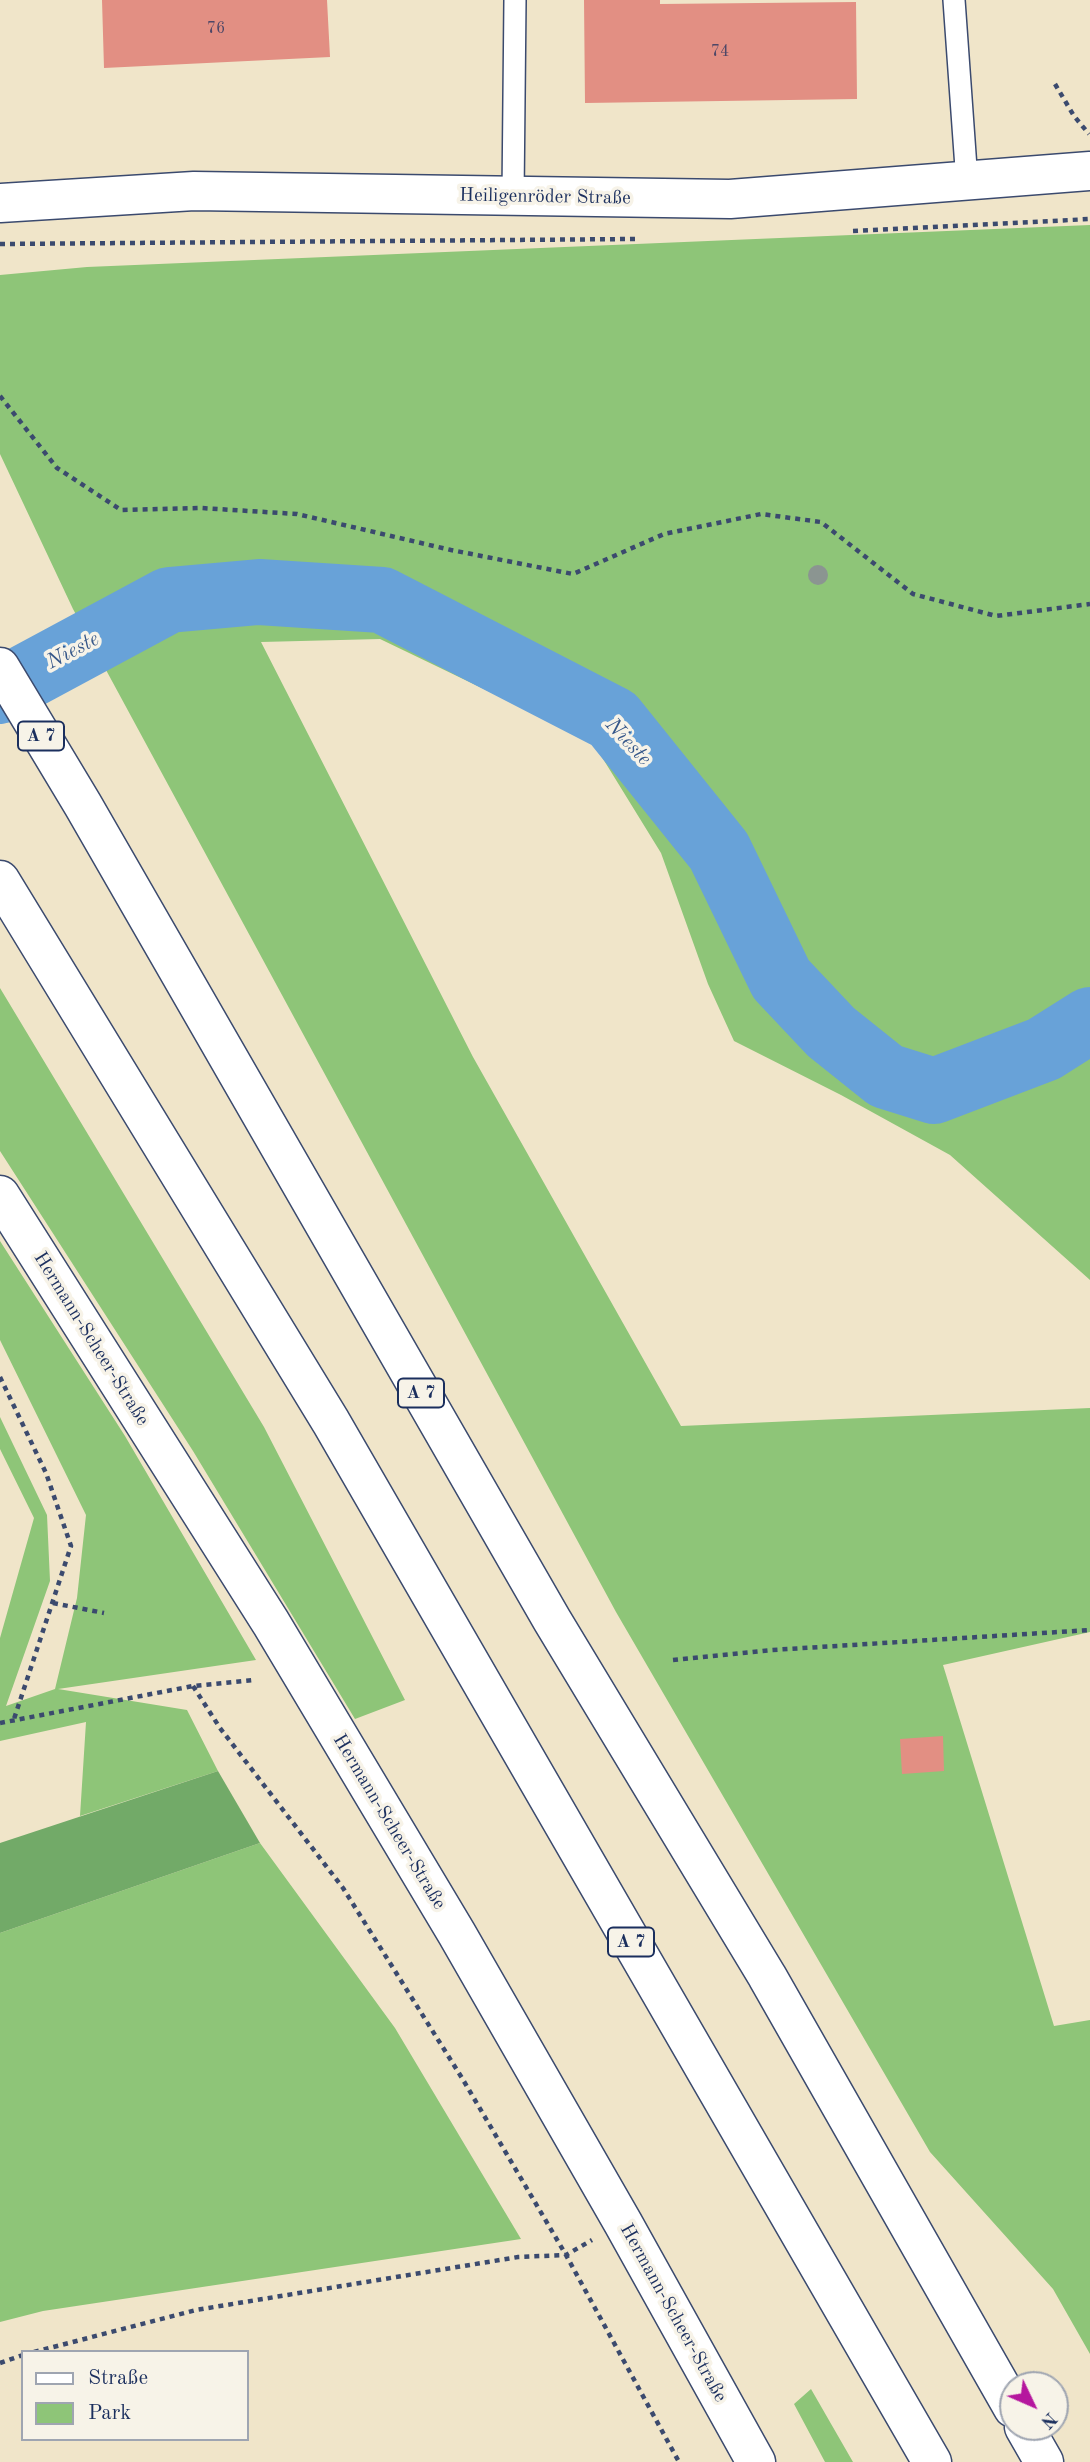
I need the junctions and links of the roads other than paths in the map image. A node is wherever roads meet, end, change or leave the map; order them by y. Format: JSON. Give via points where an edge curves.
{"nodes":[{"id":1,"x":515,"y":0,"type":"edge"},
{"id":2,"x":954,"y":0,"type":"edge"},
{"id":3,"x":1090,"y":172,"type":"edge"},
{"id":4,"x":967,"y":182,"type":"junction"},
{"id":5,"x":513,"y":196,"type":"junction"},
{"id":6,"x":0,"y":203,"type":"edge"},
{"id":7,"x":0,"y":667,"type":"edge"},
{"id":8,"x":0,"y":880,"type":"edge"},
{"id":9,"x":0,"y":1195,"type":"edge"},
{"id":10,"x":999,"y":2383,"type":"edge"},
{"id":11,"x":1032,"y":2441,"type":"edge"},
{"id":12,"x":756,"y":2462,"type":"edge"},
{"id":13,"x":932,"y":2462,"type":"edge"},
{"id":14,"x":1044,"y":2462,"type":"edge"}],
"edges":[{"from":1,"to":5,"type":"lane"},
{"from":2,"to":4,"type":"lane"},
{"from":3,"to":4,"type":"main road","name":"Heiligenröder Straße"},
{"from":4,"to":5,"type":"main road","name":"Heiligenröder Straße","via":[[730,199]]},
{"from":5,"to":6,"type":"main road","name":"Heiligenröder Straße","via":[[194,191]]},
{"from":7,"to":10,"type":"main road","number":"A 7","via":[[552,1620],[767,1976]]},
{"from":8,"to":13,"type":"main road","number":"A 7","via":[[331,1422]]},
{"from":9,"to":12,"type":"main road","name":"Hermann-Scheer-Straße","via":[[271,1623],[457,1934]]},
{"from":11,"to":14,"type":"main road"}]}
